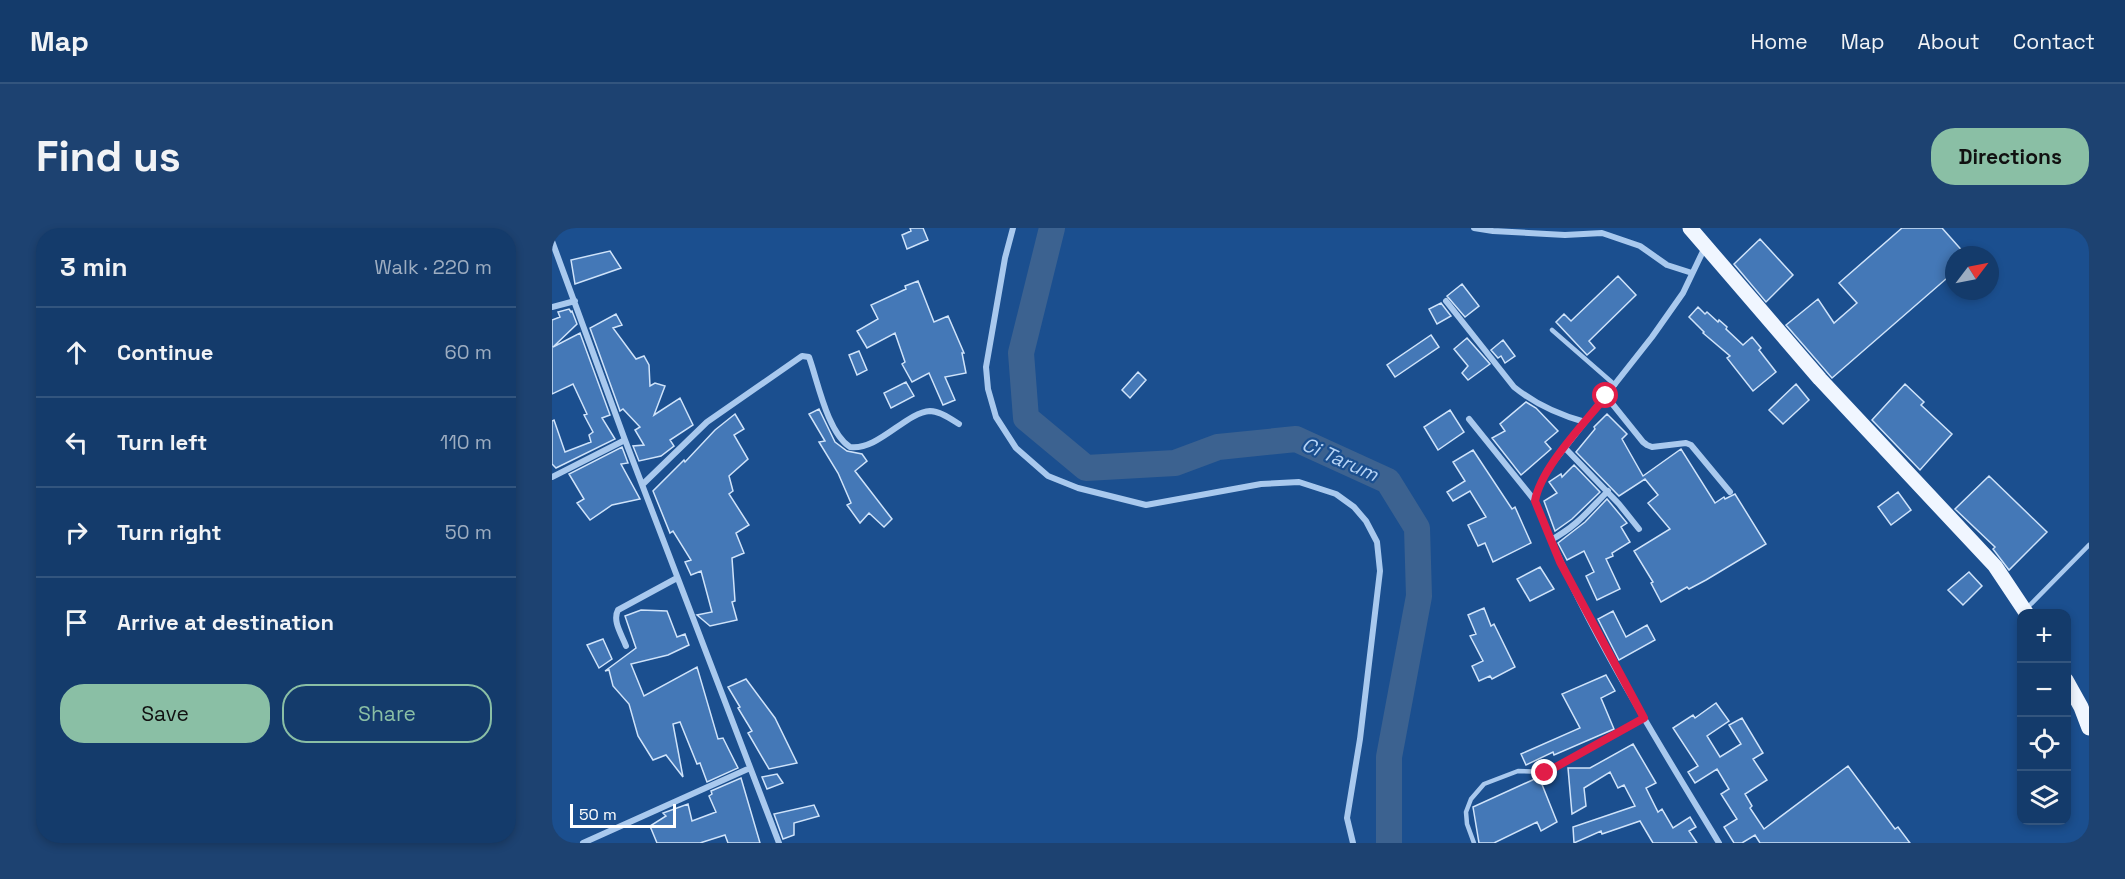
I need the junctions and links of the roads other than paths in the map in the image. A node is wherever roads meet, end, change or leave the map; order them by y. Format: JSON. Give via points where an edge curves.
{"nodes":[{"id":1,"x":1013,"y":228,"type":"edge"},
{"id":2,"x":1474,"y":228,"type":"edge"},
{"id":3,"x":1690,"y":228,"type":"edge"},
{"id":4,"x":552,"y":241,"type":"edge"},
{"id":5,"x":1705,"y":247,"type":"junction"},
{"id":6,"x":1692,"y":273,"type":"junction"},
{"id":7,"x":575,"y":301,"type":"junction"},
{"id":8,"x":1446,"y":301,"type":"dead end"},
{"id":9,"x":552,"y":307,"type":"edge"},
{"id":10,"x":1552,"y":330,"type":"dead end"},
{"id":11,"x":1615,"y":385,"type":"junction"},
{"id":12,"x":1606,"y":396,"type":"junction"},
{"id":13,"x":1469,"y":419,"type":"dead end"},
{"id":14,"x":1585,"y":422,"type":"junction"},
{"id":15,"x":959,"y":424,"type":"dead end"},
{"id":16,"x":625,"y":440,"type":"junction"},
{"id":17,"x":1565,"y":448,"type":"junction"},
{"id":18,"x":552,"y":477,"type":"edge"},
{"id":19,"x":643,"y":484,"type":"junction"},
{"id":20,"x":1608,"y":491,"type":"junction"},
{"id":21,"x":1730,"y":492,"type":"dead end"},
{"id":22,"x":1535,"y":501,"type":"junction"},
{"id":23,"x":1639,"y":529,"type":"dead end"},
{"id":24,"x":1551,"y":540,"type":"junction"},
{"id":25,"x":2089,"y":545,"type":"edge"},
{"id":26,"x":677,"y":578,"type":"junction"},
{"id":27,"x":2024,"y":609,"type":"edge"},
{"id":28,"x":2029,"y":609,"type":"edge"},
{"id":29,"x":626,"y":646,"type":"dead end"},
{"id":30,"x":2071,"y":688,"type":"edge"},
{"id":31,"x":1644,"y":718,"type":"junction"},
{"id":32,"x":2089,"y":728,"type":"edge"},
{"id":33,"x":750,"y":768,"type":"junction"},
{"id":34,"x":583,"y":843,"type":"edge"},
{"id":35,"x":779,"y":843,"type":"edge"},
{"id":36,"x":1353,"y":843,"type":"edge"},
{"id":37,"x":1474,"y":843,"type":"edge"},
{"id":38,"x":1719,"y":843,"type":"edge"}],
"edges":[{"from":1,"to":36,"type":"street","via":[[986,368],[988,389],[996,417],[1016,448],[1048,476],[1146,505],[1261,484],[1299,482],[1336,494],[1366,521],[1377,542],[1380,571],[1347,819]]},
{"from":2,"to":6,"type":"street","via":[[1565,235],[1602,232],[1640,246],[1667,265]]},
{"from":3,"to":5,"type":"main road"},
{"from":4,"to":7,"type":"street"},
{"from":5,"to":6,"type":"street"},
{"from":5,"to":27,"type":"main road","via":[[1820,379],[1995,566]]},
{"from":6,"to":11,"type":"street","via":[[1683,293]]},
{"from":7,"to":9,"type":"street"},
{"from":7,"to":16,"type":"street"},
{"from":8,"to":14,"type":"street","via":[[1514,387],[1544,406]]},
{"from":10,"to":11,"type":"lane"},
{"from":11,"to":12,"type":"street"},
{"from":12,"to":14,"type":"street"},
{"from":12,"to":21,"type":"street","via":[[1642,442],[1652,447],[1691,445]]},
{"from":13,"to":22,"type":"street"},
{"from":14,"to":17,"type":"street"},
{"from":15,"to":19,"type":"street","via":[[931,411],[862,447],[850,447],[838,437],[810,360],[802,356],[707,422]]},
{"from":16,"to":18,"type":"street"},
{"from":16,"to":19,"type":"street"},
{"from":17,"to":20,"type":"street"},
{"from":17,"to":22,"type":"street","via":[[1548,469]]},
{"from":19,"to":26,"type":"street"},
{"from":20,"to":23,"type":"street"},
{"from":20,"to":24,"type":"street","via":[[1582,519]]},
{"from":22,"to":24,"type":"street"},
{"from":24,"to":31,"type":"street"},
{"from":25,"to":28,"type":"lane"},
{"from":26,"to":29,"type":"street","via":[[618,610],[616,621]]},
{"from":26,"to":33,"type":"street"},
{"from":30,"to":32,"type":"main road"},
{"from":31,"to":37,"type":"lane","via":[[1547,772],[1518,771],[1484,784],[1466,812]]},
{"from":31,"to":38,"type":"street"},
{"from":33,"to":34,"type":"street"},
{"from":33,"to":35,"type":"street"}]}
